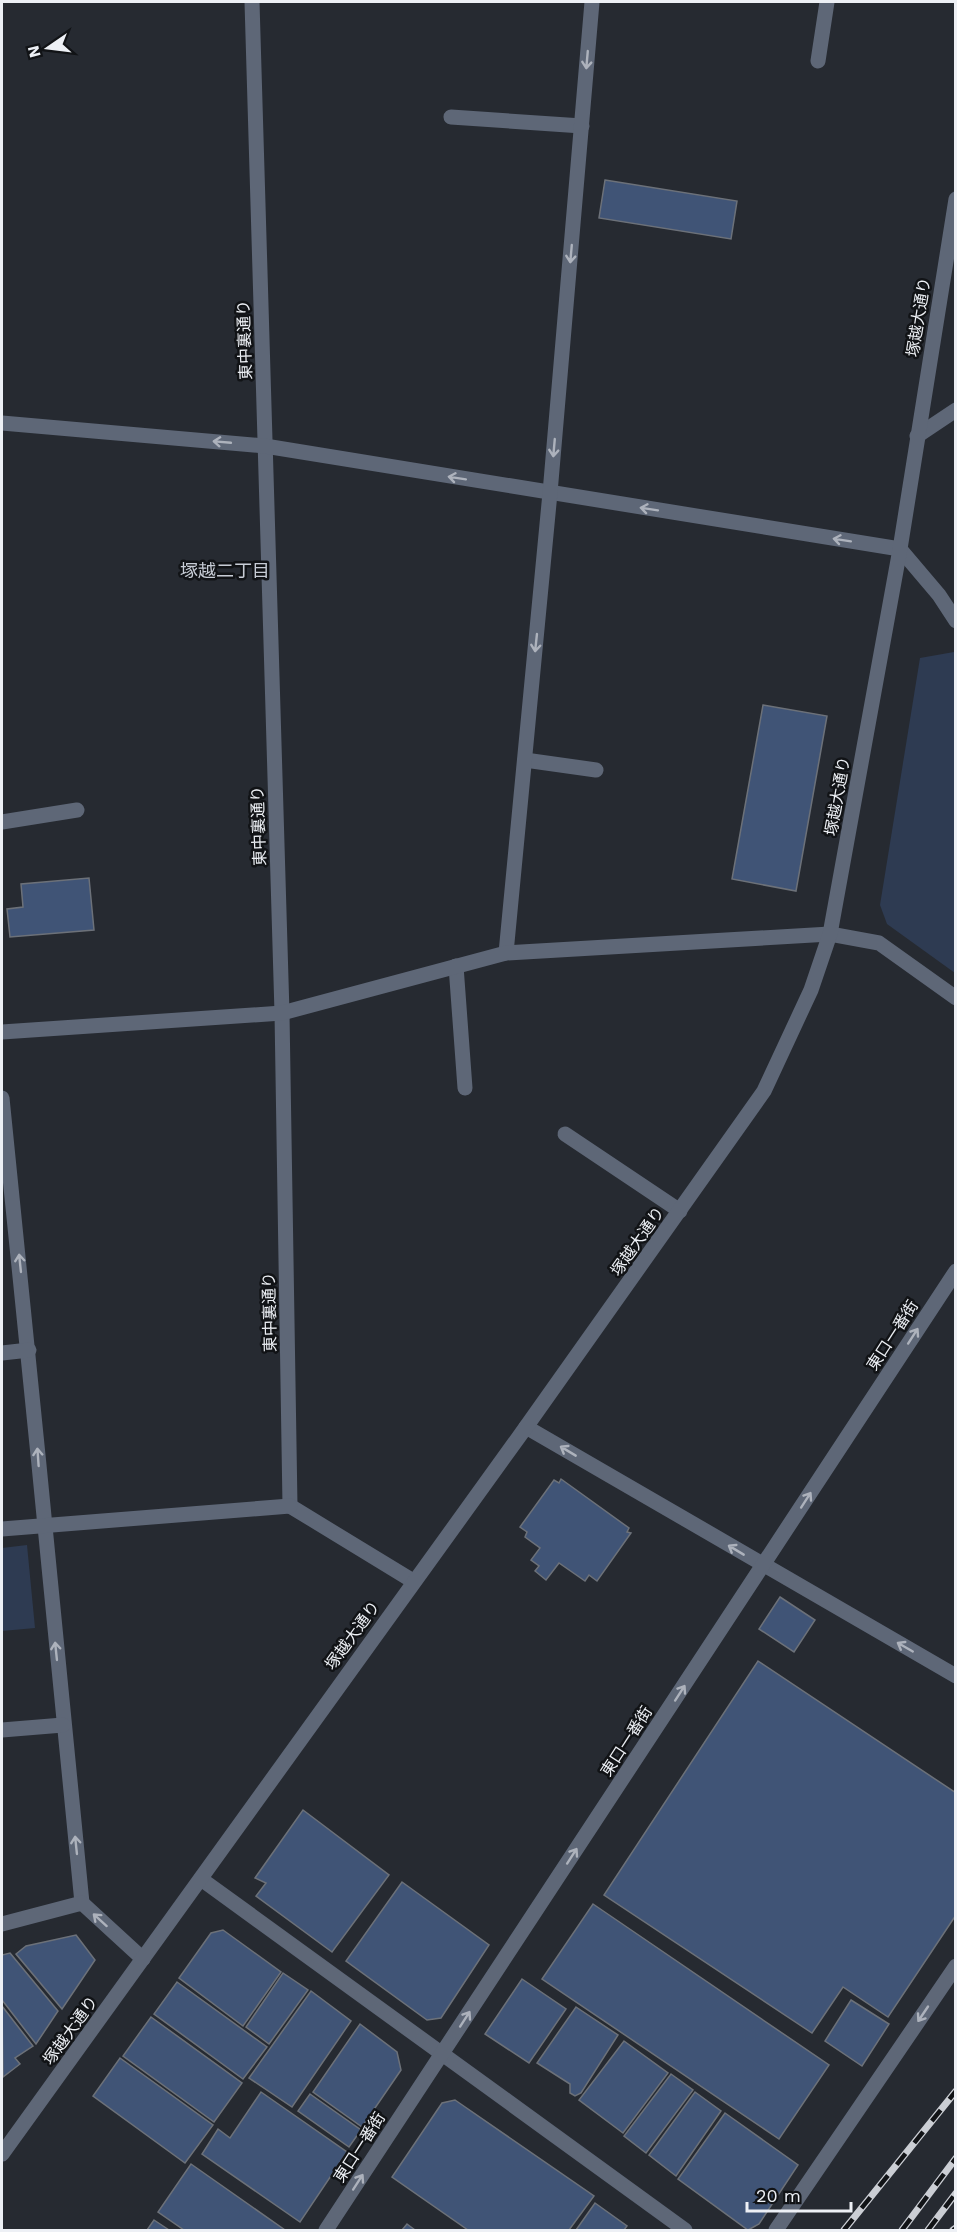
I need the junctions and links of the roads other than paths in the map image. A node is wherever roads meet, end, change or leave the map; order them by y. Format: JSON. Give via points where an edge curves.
{"nodes":[{"id":1,"x":252,"y":2,"type":"edge"},
{"id":2,"x":592,"y":2,"type":"edge"},
{"id":3,"x":826,"y":2,"type":"edge"},
{"id":4,"x":818,"y":61,"type":"dead end"},
{"id":5,"x":451,"y":117,"type":"dead end"},
{"id":6,"x":582,"y":126,"type":"junction"},
{"id":7,"x":956,"y":199,"type":"edge"},
{"id":8,"x":956,"y":410,"type":"edge"},
{"id":9,"x":2,"y":423,"type":"edge"},
{"id":10,"x":917,"y":436,"type":"junction"},
{"id":11,"x":265,"y":446,"type":"junction"},
{"id":12,"x":550,"y":493,"type":"junction"},
{"id":13,"x":900,"y":549,"type":"junction"},
{"id":14,"x":953,"y":610,"type":"edge"},
{"id":15,"x":525,"y":760,"type":"junction"},
{"id":16,"x":596,"y":770,"type":"dead end"},
{"id":17,"x":77,"y":810,"type":"dead end"},
{"id":18,"x":2,"y":822,"type":"edge"},
{"id":19,"x":830,"y":934,"type":"junction"},
{"id":20,"x":506,"y":953,"type":"junction"},
{"id":21,"x":456,"y":966,"type":"junction"},
{"id":22,"x":956,"y":998,"type":"edge"},
{"id":23,"x":282,"y":1013,"type":"junction"},
{"id":24,"x":2,"y":1032,"type":"edge"},
{"id":25,"x":465,"y":1088,"type":"dead end"},
{"id":26,"x":2,"y":1098,"type":"edge"},
{"id":27,"x":565,"y":1134,"type":"dead end"},
{"id":28,"x":680,"y":1211,"type":"junction"},
{"id":29,"x":9,"y":1229,"type":"edge"},
{"id":30,"x":956,"y":1271,"type":"edge"},
{"id":31,"x":29,"y":1350,"type":"junction"},
{"id":32,"x":2,"y":1353,"type":"edge"},
{"id":33,"x":526,"y":1427,"type":"junction"},
{"id":34,"x":290,"y":1506,"type":"junction"},
{"id":35,"x":43,"y":1525,"type":"junction"},
{"id":36,"x":2,"y":1529,"type":"edge"},
{"id":37,"x":763,"y":1566,"type":"junction"},
{"id":38,"x":413,"y":1581,"type":"junction"},
{"id":39,"x":956,"y":1676,"type":"edge"},
{"id":40,"x":63,"y":1725,"type":"junction"},
{"id":41,"x":2,"y":1730,"type":"edge"},
{"id":42,"x":201,"y":1879,"type":"junction"},
{"id":43,"x":82,"y":1903,"type":"junction"},
{"id":44,"x":2,"y":1924,"type":"edge"},
{"id":45,"x":143,"y":1959,"type":"junction"},
{"id":46,"x":956,"y":1966,"type":"edge"},
{"id":47,"x":442,"y":2054,"type":"junction"},
{"id":48,"x":2,"y":2154,"type":"edge"},
{"id":49,"x":326,"y":2230,"type":"edge"},
{"id":50,"x":685,"y":2230,"type":"edge"},
{"id":51,"x":776,"y":2230,"type":"edge"}],
"edges":[{"from":1,"to":11,"type":"street","name":"東中裏通り"},
{"from":2,"to":6,"type":"street","one_way":true},
{"from":3,"to":4,"type":"street"},
{"from":5,"to":6,"type":"street"},
{"from":6,"to":12,"type":"street","one_way":true},
{"from":7,"to":10,"type":"street","name":"塚越大通り"},
{"from":8,"to":10,"type":"street"},
{"from":11,"to":9,"type":"street","one_way":true},
{"from":10,"to":13,"type":"street","name":"塚越大通り"},
{"from":12,"to":11,"type":"street","one_way":true},
{"from":11,"to":23,"type":"street","name":"東中裏通り"},
{"from":13,"to":12,"type":"street","one_way":true},
{"from":12,"to":15,"type":"street","one_way":true},
{"from":13,"to":14,"type":"street"},
{"from":13,"to":19,"type":"street","name":"塚越大通り"},
{"from":15,"to":16,"type":"street"},
{"from":15,"to":20,"type":"street"},
{"from":17,"to":18,"type":"street"},
{"from":19,"to":20,"type":"street"},
{"from":19,"to":22,"type":"street","via":[[879,943]]},
{"from":19,"to":28,"type":"street","name":"塚越大通り","via":[[811,990],[764,1091]]},
{"from":20,"to":21,"type":"street"},
{"from":21,"to":23,"type":"street"},
{"from":21,"to":25,"type":"street"},
{"from":23,"to":24,"type":"street"},
{"from":23,"to":34,"type":"street","name":"東中裏通り"},
{"from":26,"to":29,"type":"street"},
{"from":27,"to":28,"type":"street"},
{"from":28,"to":33,"type":"street","name":"塚越大通り"},
{"from":31,"to":29,"type":"street","one_way":true},
{"from":37,"to":30,"type":"street","name":"東口一番街","one_way":true},
{"from":31,"to":32,"type":"street"},
{"from":35,"to":31,"type":"street","one_way":true},
{"from":37,"to":33,"type":"street","one_way":true},
{"from":33,"to":38,"type":"street","name":"塚越大通り"},
{"from":34,"to":35,"type":"street"},
{"from":34,"to":38,"type":"street"},
{"from":35,"to":36,"type":"street"},
{"from":40,"to":35,"type":"street","one_way":true},
{"from":39,"to":37,"type":"street","one_way":true},
{"from":47,"to":37,"type":"street","name":"東口一番街","one_way":true},
{"from":38,"to":42,"type":"street","name":"塚越大通り"},
{"from":40,"to":41,"type":"street"},
{"from":43,"to":40,"type":"street","one_way":true},
{"from":42,"to":45,"type":"street","name":"塚越大通り"},
{"from":42,"to":47,"type":"street"},
{"from":43,"to":44,"type":"street"},
{"from":45,"to":43,"type":"street","one_way":true},
{"from":45,"to":48,"type":"street","name":"塚越大通り"},
{"from":46,"to":51,"type":"street","one_way":true},
{"from":49,"to":47,"type":"street","name":"東口一番街","one_way":true},
{"from":47,"to":50,"type":"street"}]}
